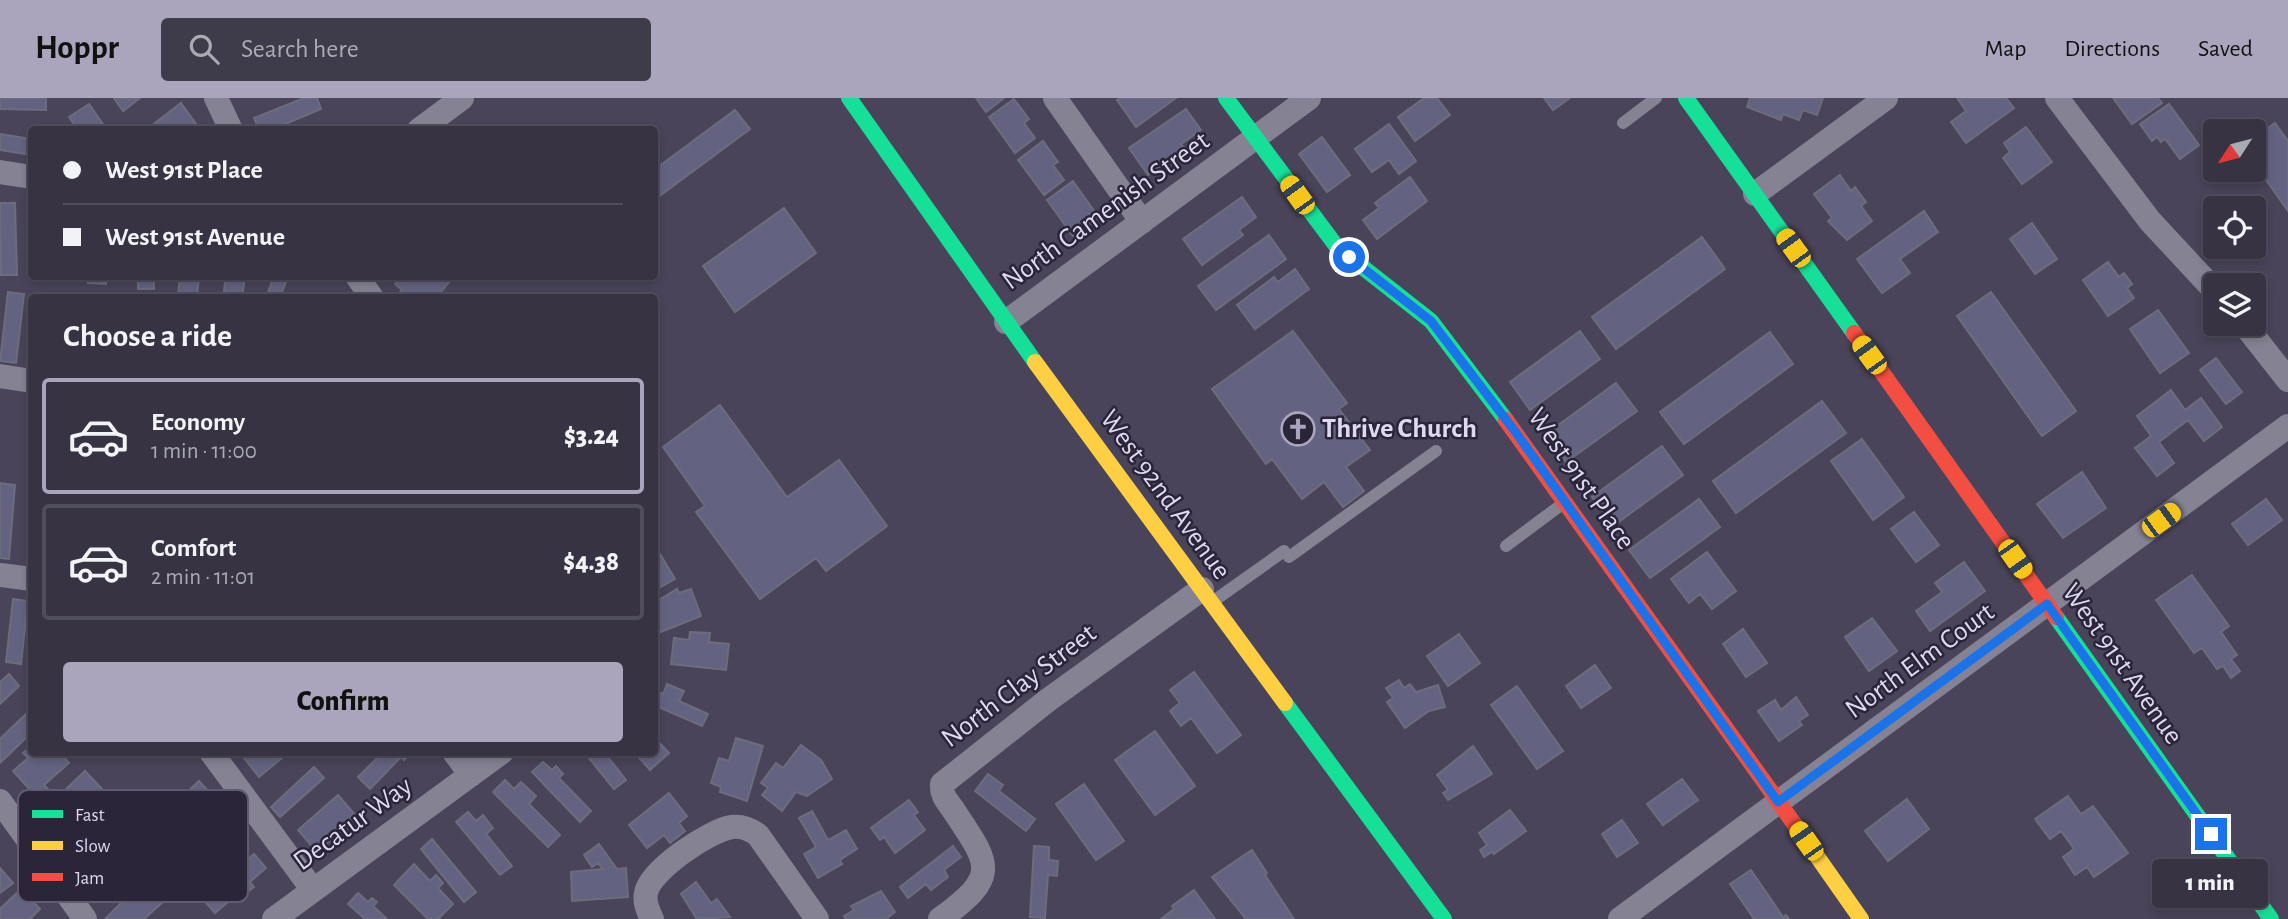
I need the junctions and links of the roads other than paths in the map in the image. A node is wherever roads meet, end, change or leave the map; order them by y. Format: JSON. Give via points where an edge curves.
{"nodes":[{"id":1,"x":216,"y":98,"type":"edge"},
{"id":2,"x":462,"y":98,"type":"edge"},
{"id":3,"x":849,"y":98,"type":"edge"},
{"id":4,"x":1055,"y":98,"type":"edge"},
{"id":5,"x":1226,"y":98,"type":"edge"},
{"id":6,"x":1309,"y":98,"type":"edge"},
{"id":7,"x":1656,"y":98,"type":"edge"},
{"id":8,"x":1686,"y":98,"type":"edge"},
{"id":9,"x":1886,"y":98,"type":"edge"},
{"id":10,"x":2057,"y":98,"type":"edge"},
{"id":11,"x":1623,"y":122,"type":"dead end"},
{"id":12,"x":229,"y":126,"type":"edge"},
{"id":13,"x":424,"y":126,"type":"edge"},
{"id":14,"x":1255,"y":138,"type":"junction"},
{"id":15,"x":0,"y":172,"type":"edge"},
{"id":16,"x":28,"y":176,"type":"edge"},
{"id":17,"x":1755,"y":194,"type":"junction"},
{"id":18,"x":1142,"y":222,"type":"junction"},
{"id":19,"x":2203,"y":278,"type":"edge"},
{"id":20,"x":1006,"y":322,"type":"junction"},
{"id":21,"x":2253,"y":336,"type":"edge"},
{"id":22,"x":0,"y":376,"type":"edge"},
{"id":23,"x":28,"y":380,"type":"edge"},
{"id":24,"x":2288,"y":380,"type":"edge"},
{"id":25,"x":2288,"y":426,"type":"edge"},
{"id":26,"x":1436,"y":451,"type":"dead end"},
{"id":27,"x":1565,"y":502,"type":"junction"},
{"id":28,"x":1506,"y":546,"type":"dead end"},
{"id":29,"x":0,"y":575,"type":"edge"},
{"id":30,"x":28,"y":578,"type":"edge"},
{"id":31,"x":1207,"y":596,"type":"junction"},
{"id":32,"x":2047,"y":604,"type":"junction"},
{"id":33,"x":214,"y":756,"type":"edge"},
{"id":34,"x":457,"y":756,"type":"edge"},
{"id":35,"x":497,"y":756,"type":"edge"},
{"id":36,"x":471,"y":775,"type":"junction"},
{"id":37,"x":239,"y":790,"type":"edge"},
{"id":38,"x":0,"y":801,"type":"edge"},
{"id":39,"x":248,"y":802,"type":"edge"},
{"id":40,"x":1778,"y":802,"type":"junction"},
{"id":41,"x":18,"y":826,"type":"edge"},
{"id":42,"x":313,"y":890,"type":"junction"},
{"id":43,"x":73,"y":902,"type":"edge"},
{"id":44,"x":85,"y":919,"type":"edge"},
{"id":45,"x":274,"y":919,"type":"edge"},
{"id":46,"x":652,"y":919,"type":"edge"},
{"id":47,"x":817,"y":919,"type":"edge"},
{"id":48,"x":940,"y":919,"type":"edge"},
{"id":49,"x":1444,"y":919,"type":"edge"},
{"id":50,"x":1620,"y":919,"type":"edge"},
{"id":51,"x":1861,"y":919,"type":"edge"},
{"id":52,"x":2271,"y":919,"type":"edge"}],
"edges":[{"from":1,"to":12,"type":"street"},
{"from":2,"to":13,"type":"street"},
{"from":3,"to":20,"type":"street","name":"West 92nd Avenue"},
{"from":4,"to":18,"type":"street"},
{"from":5,"to":14,"type":"street","name":"West 91st Place"},
{"from":6,"to":14,"type":"street","name":"North Camenish Street"},
{"from":7,"to":11,"type":"lane"},
{"from":8,"to":17,"type":"street","name":"West 91st Avenue"},
{"from":9,"to":17,"type":"street"},
{"from":10,"to":19,"type":"street","via":[[2150,221]]},
{"from":14,"to":18,"type":"street","name":"North Camenish Street"},
{"from":14,"to":27,"type":"street","name":"West 91st Place","via":[[1337,247],[1431,321]]},
{"from":15,"to":16,"type":"street"},
{"from":17,"to":32,"type":"street","name":"West 91st Avenue"},
{"from":18,"to":20,"type":"street","name":"North Camenish Street"},
{"from":20,"to":31,"type":"street","name":"West 92nd Avenue"},
{"from":21,"to":24,"type":"street"},
{"from":22,"to":23,"type":"street"},
{"from":25,"to":32,"type":"street","name":"North Elm Court"},
{"from":26,"to":31,"type":"lane","via":[[1287,554]]},
{"from":27,"to":28,"type":"lane"},
{"from":27,"to":40,"type":"street","name":"West 91st Place"},
{"from":29,"to":30,"type":"street"},
{"from":31,"to":48,"type":"street","name":"North Clay Street","via":[[949,775],[941,791],[982,852],[985,864],[975,892]]},
{"from":31,"to":49,"type":"street","name":"West 92nd Avenue"},
{"from":32,"to":40,"type":"street","name":"North Elm Court"},
{"from":32,"to":52,"type":"street","name":"West 91st Avenue"},
{"from":33,"to":37,"type":"street"},
{"from":34,"to":36,"type":"street"},
{"from":35,"to":36,"type":"street","name":"Decatur Way"},
{"from":36,"to":42,"type":"street","name":"Decatur Way"},
{"from":38,"to":41,"type":"street"},
{"from":39,"to":42,"type":"street"},
{"from":40,"to":50,"type":"street","name":"North Elm Court"},
{"from":40,"to":51,"type":"street","name":"West 91st Place"},
{"from":42,"to":45,"type":"street","name":"Decatur Way"},
{"from":43,"to":44,"type":"street"},
{"from":46,"to":47,"type":"street","via":[[646,899],[654,877],[707,837],[735,827],[758,835]]}]}
